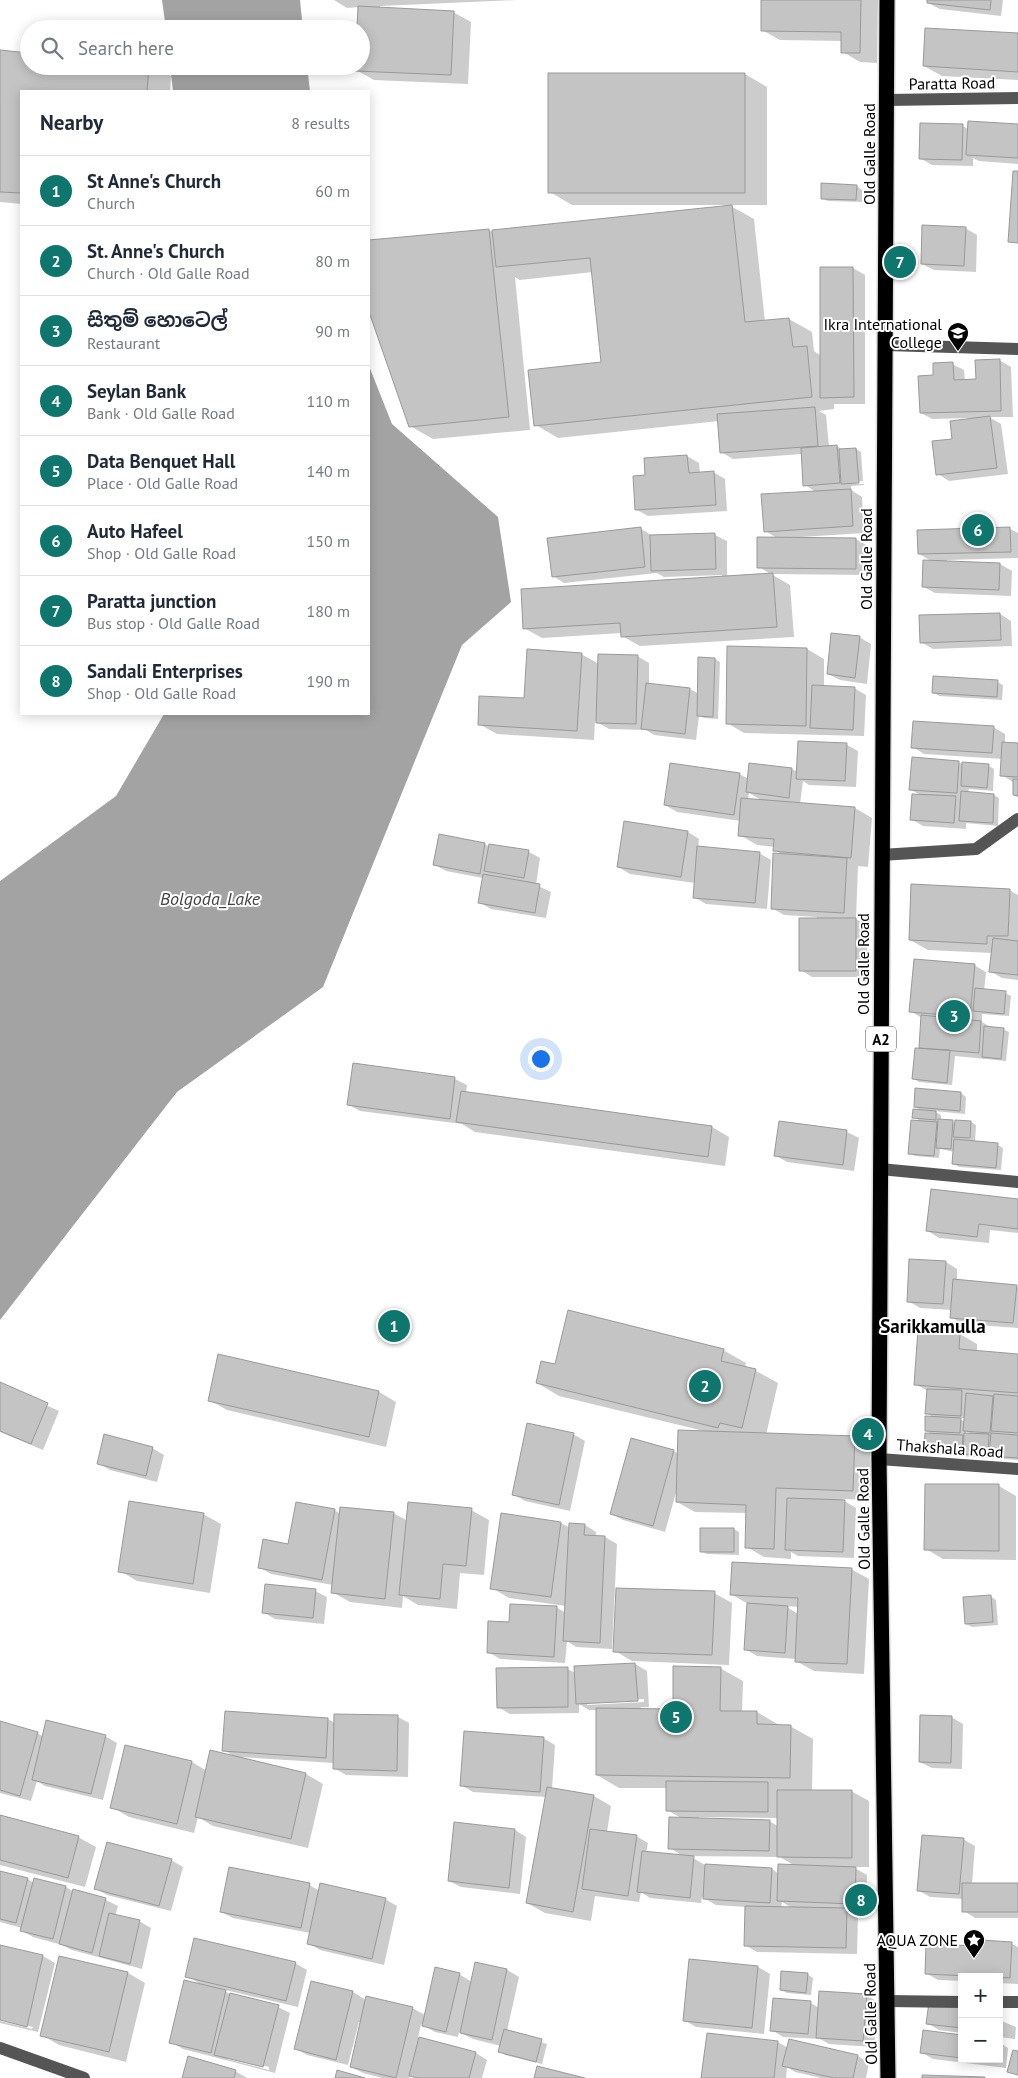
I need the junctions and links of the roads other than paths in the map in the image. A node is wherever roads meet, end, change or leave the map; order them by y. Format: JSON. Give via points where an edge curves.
{"nodes":[{"id":1,"x":887,"y":0,"type":"edge"},
{"id":2,"x":1018,"y":98,"type":"edge"},
{"id":3,"x":887,"y":100,"type":"junction"},
{"id":4,"x":886,"y":344,"type":"junction"},
{"id":5,"x":1018,"y":348,"type":"edge"},
{"id":6,"x":1018,"y":818,"type":"edge"},
{"id":7,"x":881,"y":855,"type":"junction"},
{"id":8,"x":880,"y":1169,"type":"junction"},
{"id":9,"x":1018,"y":1182,"type":"edge"},
{"id":10,"x":880,"y":1459,"type":"junction"},
{"id":11,"x":1018,"y":1470,"type":"edge"},
{"id":12,"x":887,"y":2001,"type":"junction"},
{"id":13,"x":958,"y":2002,"type":"edge"},
{"id":14,"x":1003,"y":2002,"type":"edge"},
{"id":15,"x":1018,"y":2002,"type":"edge"},
{"id":16,"x":0,"y":2048,"type":"edge"},
{"id":17,"x":84,"y":2078,"type":"edge"},
{"id":18,"x":888,"y":2078,"type":"edge"}],
"edges":[{"from":1,"to":3,"type":"highway","name":"Old Galle Road","number":"A2"},
{"from":2,"to":3,"type":"street","name":"Paratta Road"},
{"from":3,"to":4,"type":"highway","name":"Old Galle Road","number":"A2"},
{"from":4,"to":5,"type":"street"},
{"from":4,"to":7,"type":"highway","name":"Old Galle Road","number":"A2"},
{"from":6,"to":7,"type":"street","via":[[976,849]]},
{"from":7,"to":8,"type":"highway","name":"Old Galle Road","number":"A2"},
{"from":8,"to":9,"type":"street"},
{"from":8,"to":10,"type":"highway","name":"Old Galle Road","number":"A2"},
{"from":10,"to":11,"type":"street","name":"Thakshala Road"},
{"from":10,"to":12,"type":"highway","name":"Old Galle Road","number":"A2"},
{"from":12,"to":13,"type":"street"},
{"from":12,"to":18,"type":"highway","name":"Old Galle Road","number":"A2"},
{"from":14,"to":15,"type":"street"},
{"from":16,"to":17,"type":"street"}]}
